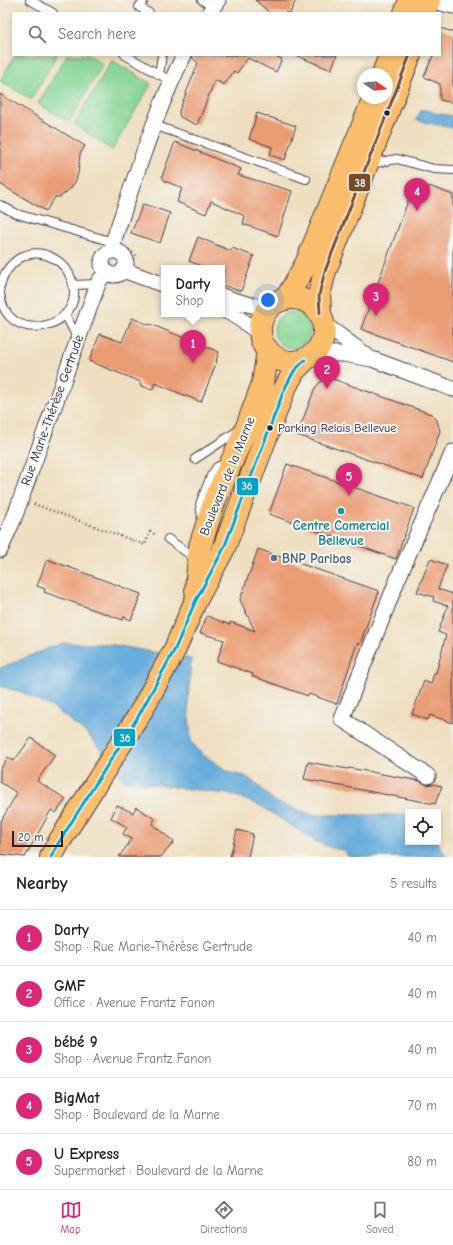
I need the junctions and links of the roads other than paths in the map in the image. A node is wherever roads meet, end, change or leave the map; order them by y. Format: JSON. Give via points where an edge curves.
{"nodes":[{"id":1,"x":30,"y":0,"type":"edge"},
{"id":2,"x":144,"y":0,"type":"edge"},
{"id":3,"x":410,"y":0,"type":"edge"},
{"id":4,"x":429,"y":0,"type":"edge"},
{"id":5,"x":453,"y":6,"type":"edge"},
{"id":6,"x":51,"y":12,"type":"edge"},
{"id":7,"x":147,"y":12,"type":"edge"},
{"id":8,"x":405,"y":12,"type":"edge"},
{"id":9,"x":424,"y":12,"type":"edge"},
{"id":10,"x":127,"y":56,"type":"edge"},
{"id":11,"x":162,"y":56,"type":"edge"},
{"id":12,"x":183,"y":56,"type":"edge"},
{"id":13,"x":390,"y":56,"type":"edge"},
{"id":14,"x":410,"y":56,"type":"edge"},
{"id":15,"x":385,"y":68,"type":"edge"},
{"id":16,"x":165,"y":78,"type":"junction"},
{"id":17,"x":372,"y":104,"type":"edge"},
{"id":18,"x":154,"y":125,"type":"junction"},
{"id":19,"x":367,"y":165,"type":"junction"},
{"id":20,"x":453,"y":170,"type":"edge"},
{"id":21,"x":306,"y":179,"type":"dead end"},
{"id":22,"x":0,"y":205,"type":"edge"},
{"id":23,"x":121,"y":254,"type":"junction"},
{"id":24,"x":107,"y":272,"type":"junction"},
{"id":25,"x":161,"y":273,"type":"edge"},
{"id":26,"x":161,"y":283,"type":"edge"},
{"id":27,"x":98,"y":284,"type":"junction"},
{"id":28,"x":73,"y":285,"type":"junction"},
{"id":29,"x":0,"y":286,"type":"edge"},
{"id":30,"x":0,"y":292,"type":"edge"},
{"id":31,"x":225,"y":297,"type":"edge"},
{"id":32,"x":278,"y":303,"type":"junction"},
{"id":33,"x":225,"y":310,"type":"edge"},
{"id":34,"x":65,"y":314,"type":"junction"},
{"id":35,"x":322,"y":319,"type":"junction"},
{"id":36,"x":78,"y":339,"type":"junction"},
{"id":37,"x":264,"y":342,"type":"junction"},
{"id":38,"x":310,"y":357,"type":"junction"},
{"id":39,"x":372,"y":359,"type":"junction"},
{"id":40,"x":453,"y":389,"type":"edge"},
{"id":41,"x":248,"y":424,"type":"junction"},
{"id":42,"x":453,"y":452,"type":"edge"},
{"id":43,"x":195,"y":459,"type":"dead end"},
{"id":44,"x":168,"y":539,"type":"road end"},
{"id":45,"x":0,"y":550,"type":"edge"},
{"id":46,"x":199,"y":562,"type":"junction"},
{"id":47,"x":195,"y":602,"type":"junction"},
{"id":48,"x":428,"y":776,"type":"dead end"},
{"id":49,"x":51,"y":857,"type":"edge"}],
"edges":[{"from":1,"to":6,"type":"lane"},
{"from":2,"to":7,"type":"lane","via":[[139,7]]},
{"from":3,"to":8,"type":"main road"},
{"from":4,"to":5,"type":"street"},
{"from":4,"to":9,"type":"main road"},
{"from":10,"to":16,"type":"lane"},
{"from":11,"to":16,"type":"lane"},
{"from":12,"to":16,"type":"street"},
{"from":13,"to":15,"type":"main road"},
{"from":14,"to":19,"type":"main road"},
{"from":16,"to":18,"type":"street"},
{"from":17,"to":32,"type":"main road","via":[[306,264]]},
{"from":18,"to":21,"type":"lane"},
{"from":18,"to":23,"type":"street"},
{"from":19,"to":20,"type":"lane","via":[[397,158],[434,169]]},
{"from":19,"to":35,"type":"main road","via":[[325,271],[319,295]]},
{"from":22,"to":23,"type":"lane"},
{"from":23,"to":24,"type":"street","via":[[116,274]]},
{"from":23,"to":24,"type":"street","via":[[107,254],[103,260]]},
{"from":23,"to":25,"type":"street"},
{"from":23,"to":26,"type":"street"},
{"from":24,"to":27,"type":"street","name":"Rue Marie-Thérèse Gertrude"},
{"from":27,"to":28,"type":"lane"},
{"from":27,"to":36,"type":"street","name":"Rue Marie-Thérèse Gertrude"},
{"from":28,"to":29,"type":"lane","via":[[70,274],[63,264],[53,257],[30,254],[9,266]]},
{"from":28,"to":34,"type":"lane","via":[[72,301]]},
{"from":30,"to":34,"type":"lane","via":[[5,310],[12,319],[22,325],[46,327]]},
{"from":31,"to":32,"type":"street","via":[[258,307]]},
{"from":32,"to":35,"type":"main road","via":[[295,298],[305,301],[313,306]]},
{"from":32,"to":37,"type":"main road","via":[[264,315],[261,325]]},
{"from":33,"to":37,"type":"street","via":[[251,327]]},
{"from":34,"to":36,"type":"lane"},
{"from":35,"to":38,"type":"main road","via":[[324,335],[321,345]]},
{"from":35,"to":39,"type":"street","via":[[346,342]]},
{"from":36,"to":45,"type":"street","name":"Rue Marie-Thérèse Gertrude","via":[[14,518]]},
{"from":37,"to":38,"type":"main road","via":[[275,357],[285,362]]},
{"from":37,"to":41,"type":"main road","name":"Boulevard de la Marne","via":[[263,383]]},
{"from":38,"to":39,"type":"street","via":[[344,354]]},
{"from":38,"to":47,"type":"main road","name":"Boulevard de la Marne","via":[[294,371],[284,390],[224,548]]},
{"from":39,"to":40,"type":"street"},
{"from":41,"to":43,"type":"lane"},
{"from":41,"to":46,"type":"main road","name":"Boulevard de la Marne","via":[[215,500],[200,546]]},
{"from":42,"to":48,"type":"street","via":[[399,576],[342,719]]},
{"from":44,"to":46,"type":"lane"},
{"from":46,"to":47,"type":"main road","name":"Boulevard de la Marne"},
{"from":47,"to":49,"type":"main road","name":"Boulevard de la Marne","via":[[174,649],[139,715]]}]}
